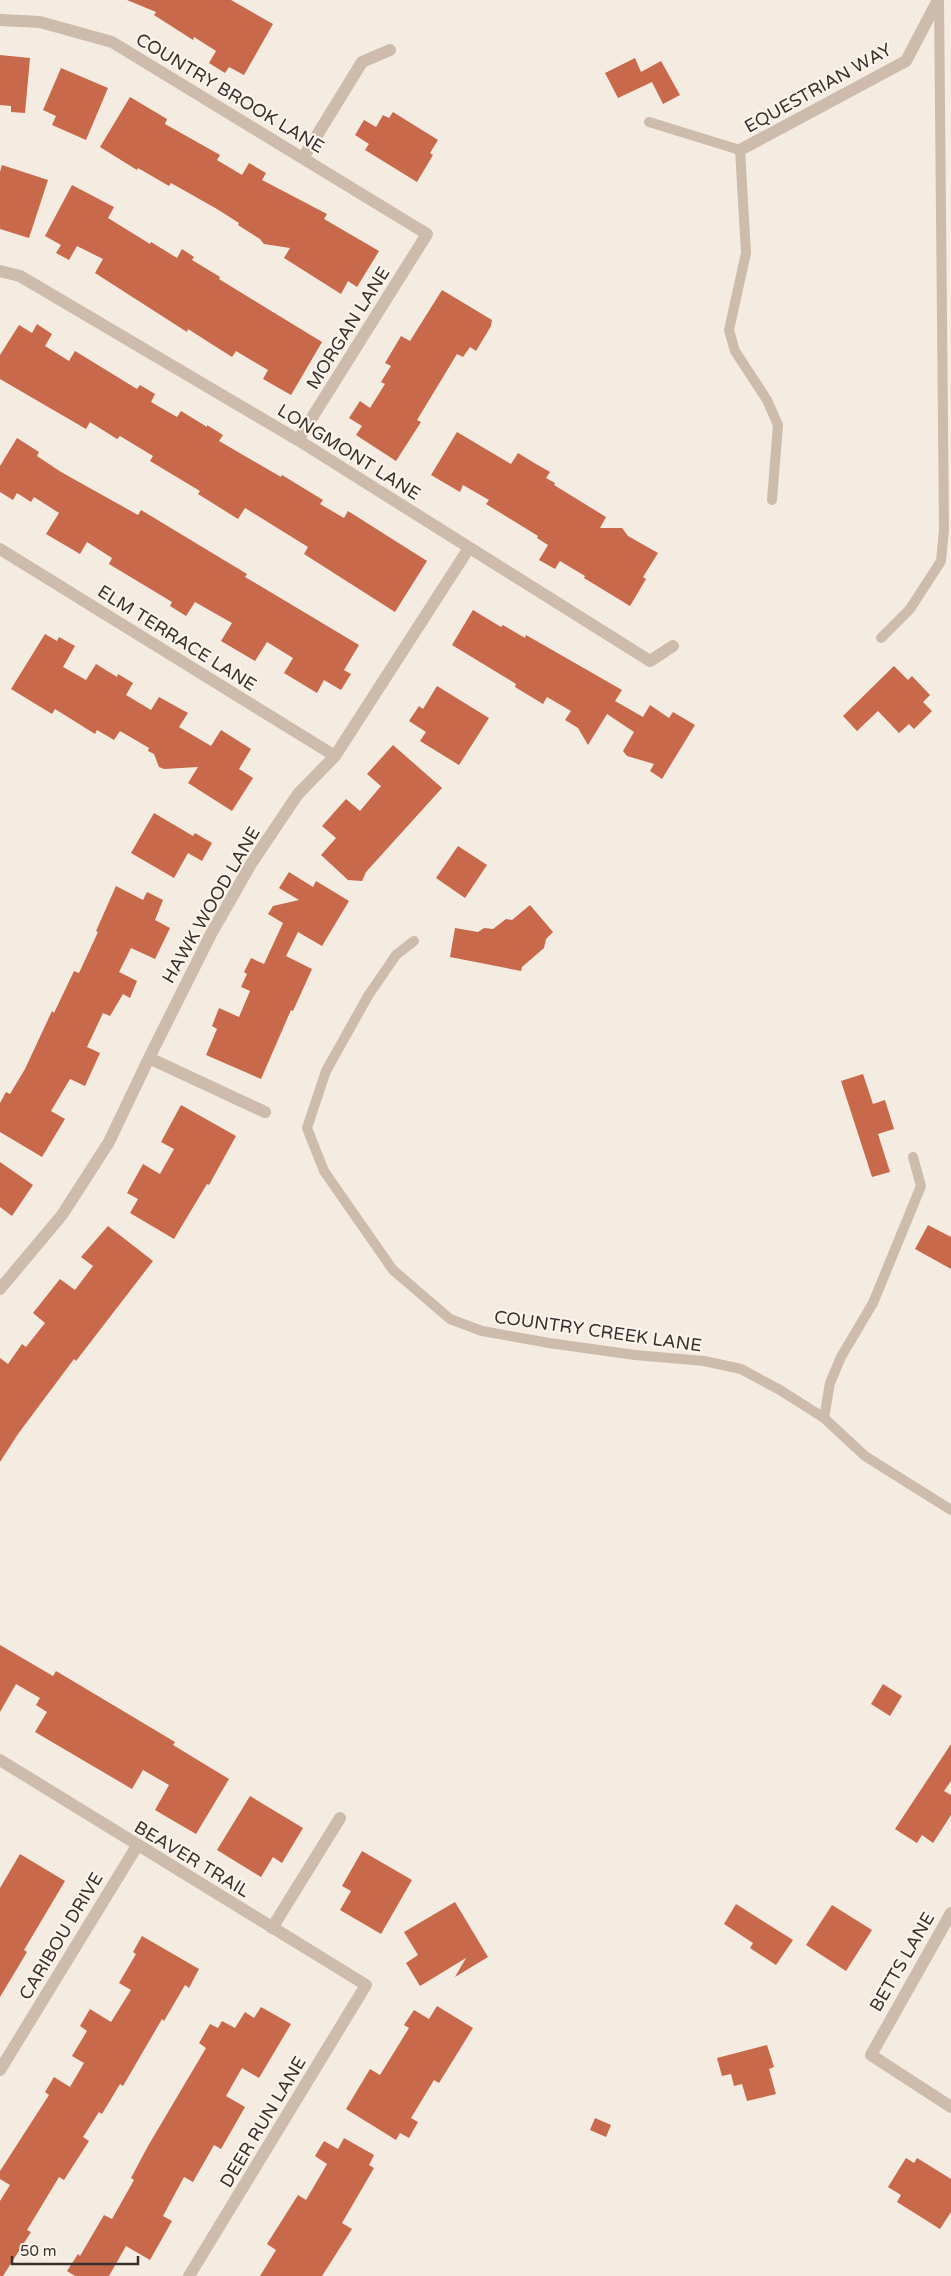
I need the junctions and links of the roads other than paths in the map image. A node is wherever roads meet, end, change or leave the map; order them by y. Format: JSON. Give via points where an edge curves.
{"nodes":[{"id":1,"x":938,"y":0,"type":"edge"},
{"id":2,"x":0,"y":20,"type":"edge"},
{"id":3,"x":390,"y":50,"type":"dead end"},
{"id":4,"x":649,"y":122,"type":"dead end"},
{"id":5,"x":740,"y":150,"type":"junction"},
{"id":6,"x":303,"y":158,"type":"junction"},
{"id":7,"x":427,"y":234,"type":"joint"},
{"id":8,"x":0,"y":271,"type":"edge"},
{"id":9,"x":298,"y":440,"type":"junction"},
{"id":10,"x":772,"y":500,"type":"dead end"},
{"id":11,"x":469,"y":548,"type":"junction"},
{"id":12,"x":0,"y":549,"type":"edge"},
{"id":13,"x":881,"y":638,"type":"dead end"},
{"id":14,"x":673,"y":646,"type":"dead end"},
{"id":15,"x":335,"y":756,"type":"junction"},
{"id":16,"x":414,"y":941,"type":"dead end"},
{"id":17,"x":149,"y":1058,"type":"junction"},
{"id":18,"x":265,"y":1112,"type":"dead end"},
{"id":19,"x":912,"y":1157,"type":"dead end"},
{"id":20,"x":0,"y":1289,"type":"edge"},
{"id":21,"x":824,"y":1418,"type":"junction"},
{"id":22,"x":951,"y":1510,"type":"edge"},
{"id":23,"x":0,"y":1760,"type":"edge"},
{"id":24,"x":340,"y":1818,"type":"dead end"},
{"id":25,"x":137,"y":1846,"type":"junction"},
{"id":26,"x":951,"y":1913,"type":"edge"},
{"id":27,"x":272,"y":1928,"type":"junction"},
{"id":28,"x":366,"y":1985,"type":"joint"},
{"id":29,"x":0,"y":2070,"type":"edge"},
{"id":30,"x":951,"y":2107,"type":"edge"},
{"id":31,"x":189,"y":2276,"type":"edge"}],
"edges":[{"from":1,"to":5,"type":"street","name":"EQUESTRIAN WAY","via":[[906,61]]},
{"from":1,"to":13,"type":"lane","via":[[944,530],[941,561],[910,609]]},
{"from":2,"to":6,"type":"street","name":"COUNTRY BROOK LANE","via":[[40,22],[112,42]]},
{"from":3,"to":6,"type":"street","via":[[362,62]]},
{"from":4,"to":5,"type":"lane"},
{"from":5,"to":10,"type":"lane","via":[[746,253],[729,330],[734,352],[767,400],[778,425]]},
{"from":6,"to":7,"type":"street","name":"COUNTRY BROOK LANE"},
{"from":7,"to":9,"type":"street","name":"MORGAN LANE"},
{"from":8,"to":9,"type":"street","name":"LONGMONT LANE","via":[[20,276]]},
{"from":9,"to":11,"type":"street","name":"LONGMONT LANE"},
{"from":11,"to":14,"type":"street","name":"LONGMONT LANE","via":[[650,661]]},
{"from":11,"to":15,"type":"street","name":"HAWK WOOD LANE"},
{"from":12,"to":15,"type":"street","name":"ELM TERRACE LANE"},
{"from":15,"to":17,"type":"street","name":"HAWK WOOD LANE","via":[[298,794],[251,864],[211,934]]},
{"from":16,"to":21,"type":"lane","name":"COUNTRY CREEK LANE","via":[[396,955],[368,996],[326,1071],[307,1128],[324,1171],[393,1270],[450,1319],[482,1331],[740,1368]]},
{"from":17,"to":18,"type":"street"},
{"from":17,"to":20,"type":"street","name":"HAWK WOOD LANE","via":[[109,1142],[62,1215]]},
{"from":19,"to":21,"type":"lane","via":[[921,1186],[873,1303],[841,1357],[830,1383]]},
{"from":21,"to":22,"type":"lane","name":"COUNTRY CREEK LANE","via":[[865,1456]]},
{"from":23,"to":25,"type":"street","name":"BEAVER TRAIL"},
{"from":24,"to":27,"type":"street"},
{"from":25,"to":27,"type":"street","name":"BEAVER TRAIL"},
{"from":25,"to":29,"type":"street","name":"CARIBOU DRIVE"},
{"from":26,"to":30,"type":"street","name":"BETTS LANE","via":[[871,2055]]},
{"from":27,"to":28,"type":"street","name":"BEAVER TRAIL"},
{"from":28,"to":31,"type":"street","name":"DEER RUN LANE"}]}
